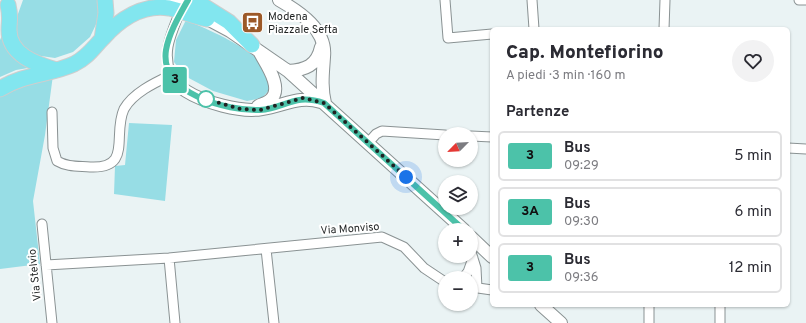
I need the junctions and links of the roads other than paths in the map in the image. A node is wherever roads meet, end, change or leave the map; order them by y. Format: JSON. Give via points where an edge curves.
{"nodes":[{"id":1,"x":106,"y":0,"type":"edge"},
{"id":2,"x":172,"y":0,"type":"edge"},
{"id":3,"x":194,"y":0,"type":"edge"},
{"id":4,"x":279,"y":0,"type":"edge"},
{"id":5,"x":445,"y":0,"type":"edge"},
{"id":6,"x":532,"y":0,"type":"edge"},
{"id":7,"x":665,"y":0,"type":"edge"},
{"id":8,"x":799,"y":0,"type":"edge"},
{"id":9,"x":806,"y":0,"type":"edge"},
{"id":10,"x":9,"y":3,"type":"edge"},
{"id":11,"x":207,"y":19,"type":"junction"},
{"id":12,"x":177,"y":20,"type":"dead end"},
{"id":13,"x":0,"y":22,"type":"edge"},
{"id":14,"x":534,"y":27,"type":"edge"},
{"id":15,"x":664,"y":27,"type":"edge"},
{"id":16,"x":490,"y":34,"type":"edge"},
{"id":17,"x":322,"y":38,"type":"junction"},
{"id":18,"x":102,"y":39,"type":"junction"},
{"id":19,"x":254,"y":47,"type":"junction"},
{"id":20,"x":56,"y":70,"type":"junction"},
{"id":21,"x":288,"y":71,"type":"junction"},
{"id":22,"x":170,"y":75,"type":"junction"},
{"id":23,"x":0,"y":89,"type":"edge"},
{"id":24,"x":324,"y":103,"type":"junction"},
{"id":25,"x":252,"y":109,"type":"junction"},
{"id":26,"x":52,"y":112,"type":"dead end"},
{"id":27,"x":438,"y":135,"type":"edge"},
{"id":28,"x":478,"y":136,"type":"edge"},
{"id":29,"x":490,"y":137,"type":"edge"},
{"id":30,"x":368,"y":143,"type":"junction"},
{"id":31,"x":790,"y":148,"type":"edge"},
{"id":32,"x":806,"y":149,"type":"edge"},
{"id":33,"x":456,"y":223,"type":"edge"},
{"id":34,"x":42,"y":224,"type":"dead end"},
{"id":35,"x":478,"y":244,"type":"edge"},
{"id":36,"x":266,"y":249,"type":"junction"},
{"id":37,"x":490,"y":255,"type":"edge"},
{"id":38,"x":169,"y":258,"type":"junction"},
{"id":39,"x":46,"y":265,"type":"junction"},
{"id":40,"x":438,"y":277,"type":"edge"},
{"id":41,"x":478,"y":288,"type":"edge"},
{"id":42,"x":490,"y":290,"type":"edge"},
{"id":43,"x":543,"y":307,"type":"edge"},
{"id":44,"x":649,"y":307,"type":"edge"},
{"id":45,"x":720,"y":307,"type":"edge"},
{"id":46,"x":558,"y":321,"type":"edge"},
{"id":47,"x":52,"y":323,"type":"edge"},
{"id":48,"x":175,"y":323,"type":"edge"},
{"id":49,"x":274,"y":323,"type":"edge"},
{"id":50,"x":649,"y":323,"type":"edge"},
{"id":51,"x":720,"y":323,"type":"edge"}],
"edges":[{"from":1,"to":18,"type":"highway"},
{"from":2,"to":11,"type":"main road"},
{"from":3,"to":19,"type":"highway","via":[[229,22]]},
{"from":4,"to":17,"type":"main road","via":[[302,16]]},
{"from":5,"to":16,"type":"street","via":[[448,38]]},
{"from":6,"to":14,"type":"street"},
{"from":7,"to":15,"type":"street"},
{"from":8,"to":9,"type":"street"},
{"from":10,"to":13,"type":"highway"},
{"from":10,"to":20,"type":"highway","via":[[9,30],[19,53],[29,61]]},
{"from":11,"to":18,"type":"highway","via":[[170,8],[149,8],[126,18]]},
{"from":11,"to":19,"type":"main road"},
{"from":12,"to":22,"type":"street","via":[[166,51]]},
{"from":17,"to":21,"type":"main road","via":[[320,53],[312,65],[306,69]]},
{"from":17,"to":24,"type":"main road","via":[[324,57],[321,83]]},
{"from":18,"to":20,"type":"highway","via":[[89,56]]},
{"from":19,"to":21,"type":"main road"},
{"from":19,"to":25,"type":"main road","via":[[271,70],[275,90],[270,100]]},
{"from":20,"to":23,"type":"highway","via":[[22,78]]},
{"from":21,"to":24,"type":"main road"},
{"from":22,"to":25,"type":"main road","via":[[186,91],[197,96],[227,107]]},
{"from":22,"to":26,"type":"street","via":[[129,102],[120,122],[117,158],[101,168],[64,165],[57,161],[53,148]]},
{"from":24,"to":25,"type":"main road","via":[[303,98],[265,109]]},
{"from":24,"to":30,"type":"main road"},
{"from":27,"to":30,"type":"street","via":[[382,131]]},
{"from":28,"to":29,"type":"street"},
{"from":30,"to":33,"type":"main road"},
{"from":31,"to":32,"type":"street"},
{"from":34,"to":39,"type":"street","name":"Via Stelvio"},
{"from":35,"to":37,"type":"main road"},
{"from":36,"to":38,"type":"street","name":"Via Monviso"},
{"from":36,"to":40,"type":"street","name":"Via Monviso","via":[[382,237],[404,247],[424,268]]},
{"from":36,"to":49,"type":"street"},
{"from":38,"to":39,"type":"street","name":"Via Monviso"},
{"from":38,"to":48,"type":"street"},
{"from":39,"to":47,"type":"street","name":"Via Stelvio"},
{"from":41,"to":42,"type":"street"},
{"from":43,"to":46,"type":"main road"},
{"from":44,"to":50,"type":"street"},
{"from":45,"to":51,"type":"street"}]}
